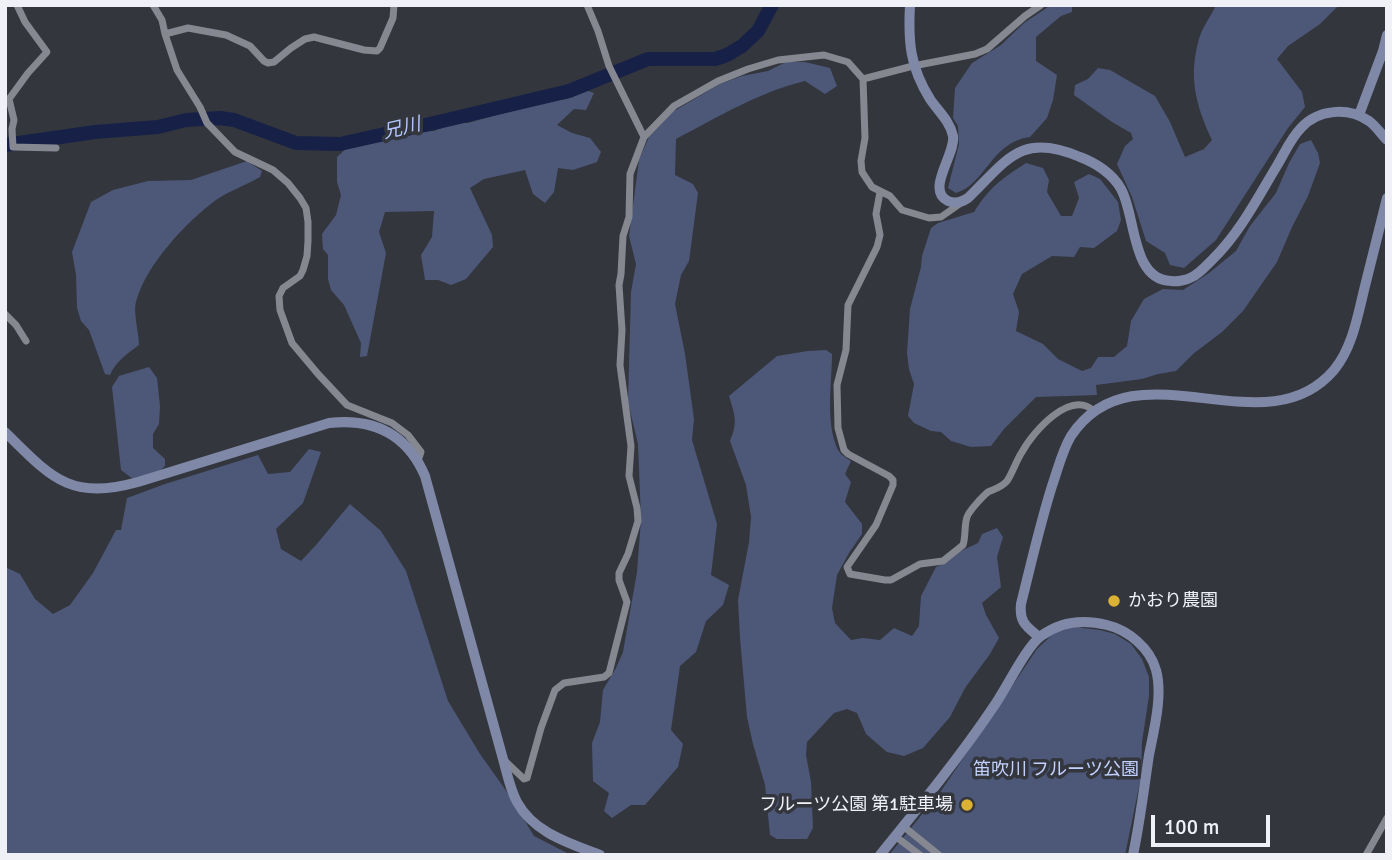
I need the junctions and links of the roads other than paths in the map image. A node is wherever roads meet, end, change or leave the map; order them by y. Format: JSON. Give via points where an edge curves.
{"nodes":[{"id":1,"x":17,"y":5,"type":"edge"},
{"id":2,"x":153,"y":5,"type":"edge"},
{"id":3,"x":394,"y":5,"type":"edge"},
{"id":4,"x":587,"y":5,"type":"edge"},
{"id":5,"x":909,"y":5,"type":"edge"},
{"id":6,"x":1041,"y":5,"type":"edge"},
{"id":7,"x":164,"y":34,"type":"junction"},
{"id":8,"x":1387,"y":35,"type":"edge"},
{"id":9,"x":913,"y":66,"type":"junction"},
{"id":10,"x":863,"y":79,"type":"junction"},
{"id":11,"x":7,"y":99,"type":"edge"},
{"id":12,"x":1359,"y":116,"type":"junction"},
{"id":13,"x":644,"y":137,"type":"junction"},
{"id":14,"x":1387,"y":141,"type":"edge"},
{"id":15,"x":56,"y":148,"type":"dead end"},
{"id":16,"x":880,"y":192,"type":"junction"},
{"id":17,"x":1387,"y":198,"type":"edge"},
{"id":18,"x":962,"y":202,"type":"junction"},
{"id":19,"x":5,"y":314,"type":"edge"},
{"id":20,"x":26,"y":341,"type":"dead end"},
{"id":21,"x":1094,"y":411,"type":"junction"},
{"id":22,"x":5,"y":432,"type":"edge"},
{"id":23,"x":418,"y":461,"type":"junction"},
{"id":24,"x":1039,"y":637,"type":"junction"},
{"id":25,"x":503,"y":759,"type":"junction"},
{"id":26,"x":1387,"y":818,"type":"edge"},
{"id":27,"x":903,"y":826,"type":"junction"},
{"id":28,"x":895,"y":836,"type":"junction"},
{"id":29,"x":600,"y":855,"type":"edge"},
{"id":30,"x":880,"y":855,"type":"edge"},
{"id":31,"x":920,"y":855,"type":"edge"},
{"id":32,"x":939,"y":855,"type":"edge"},
{"id":33,"x":1133,"y":855,"type":"edge"},
{"id":34,"x":1366,"y":855,"type":"edge"}],
"edges":[{"from":1,"to":11,"type":"street","via":[[47,52]]},
{"from":2,"to":7,"type":"street"},
{"from":3,"to":7,"type":"street","via":[[393,18],[377,51],[314,37],[268,63],[250,46],[226,36],[188,28]]},
{"from":4,"to":13,"type":"street","via":[[608,66]]},
{"from":5,"to":9,"type":"street"},
{"from":6,"to":9,"type":"street","via":[[987,49]]},
{"from":7,"to":23,"type":"street","via":[[177,70],[207,123],[235,152],[273,170],[306,208],[309,241],[303,270],[279,296],[292,343],[347,405],[392,423],[408,435],[421,452]]},
{"from":8,"to":12,"type":"street"},
{"from":9,"to":10,"type":"street"},
{"from":9,"to":18,"type":"street","via":[[953,139],[940,179],[941,194],[948,201]]},
{"from":10,"to":13,"type":"street","via":[[848,62],[824,55],[778,60],[718,81],[674,106]]},
{"from":10,"to":16,"type":"street","via":[[862,172]]},
{"from":11,"to":15,"type":"street","via":[[14,120],[13,147]]},
{"from":12,"to":14,"type":"street","via":[[1371,122]]},
{"from":12,"to":18,"type":"street","via":[[1324,114],[1302,126],[1222,251],[1192,278],[1175,282],[1164,281],[1145,266],[1122,190],[1111,176],[1063,150],[1040,146],[1013,155]]},
{"from":13,"to":25,"type":"street","via":[[630,174],[619,285],[620,365],[631,446],[629,476],[638,515],[619,573],[626,607],[609,673],[564,683],[555,690],[527,778]]},
{"from":16,"to":18,"type":"street","via":[[902,210],[929,218],[941,217]]},
{"from":16,"to":21,"type":"street","via":[[877,247],[848,305],[846,350],[837,386],[838,428],[844,450],[889,477],[893,485],[876,525],[847,567],[850,574],[891,580],[920,564],[943,561],[963,544],[967,517],[984,496],[1007,482],[1029,441],[1051,418],[1078,404]]},
{"from":17,"to":21,"type":"street","via":[[1350,343],[1334,370],[1314,388],[1287,399],[1259,403],[1141,394]]},
{"from":19,"to":20,"type":"street"},
{"from":21,"to":24,"type":"street","via":[[1063,453],[1030,565],[1020,614]]},
{"from":22,"to":23,"type":"street","via":[[60,481],[94,489],[138,482],[329,422],[381,428]]},
{"from":23,"to":25,"type":"street"},
{"from":24,"to":27,"type":"street","via":[[943,777]]},
{"from":24,"to":33,"type":"street","via":[[1070,622],[1112,626],[1136,640],[1156,669],[1155,726]]},
{"from":25,"to":29,"type":"street","via":[[527,816],[556,838]]},
{"from":26,"to":34,"type":"street"},
{"from":27,"to":28,"type":"street"},
{"from":27,"to":32,"type":"street"},
{"from":28,"to":30,"type":"street"},
{"from":28,"to":31,"type":"street"}]}
